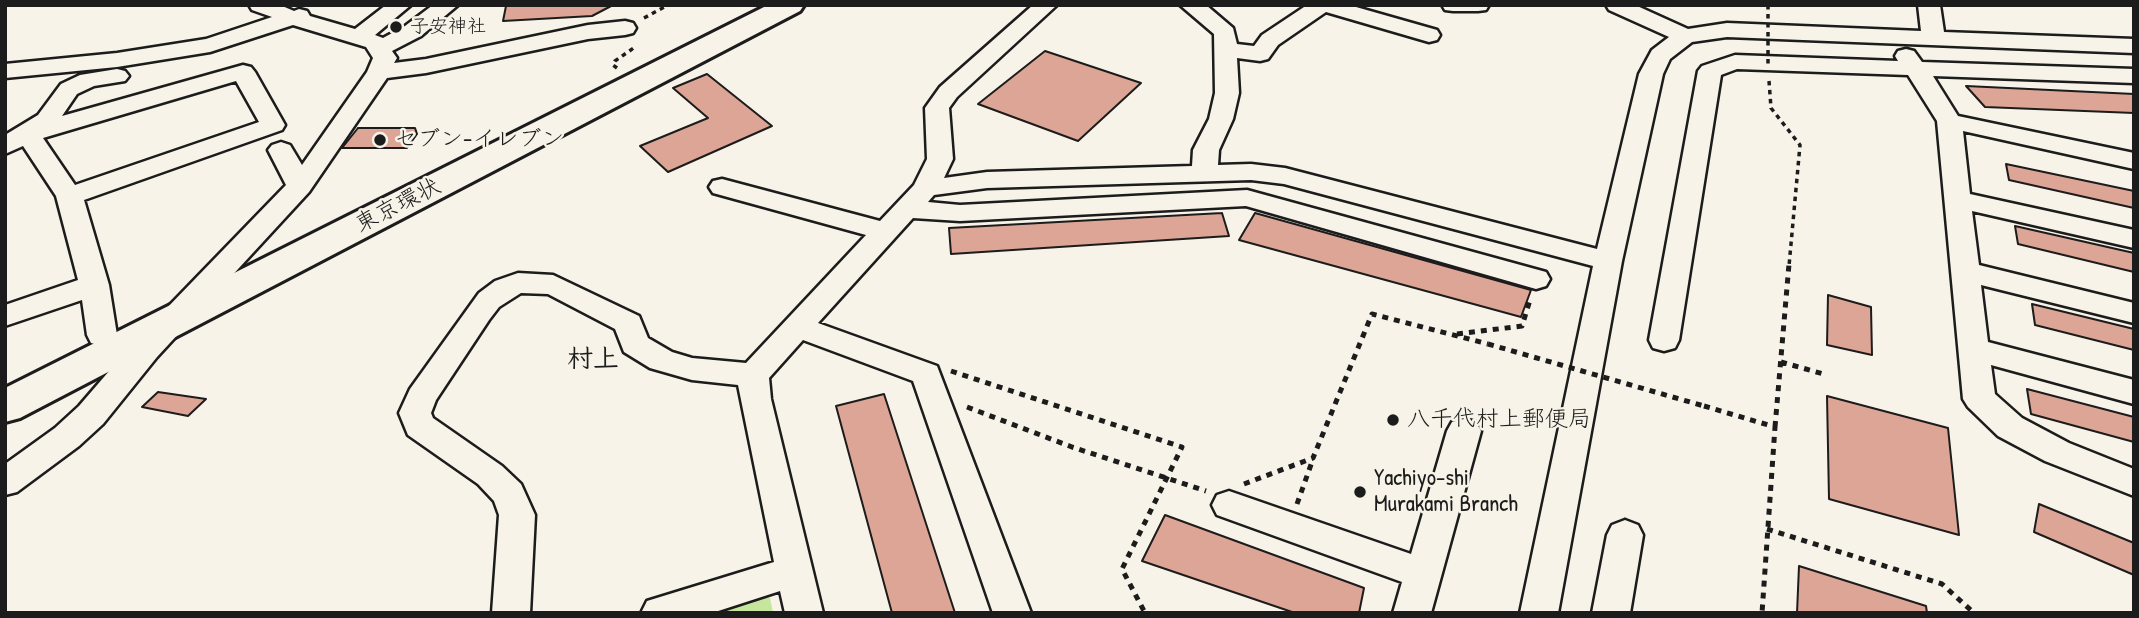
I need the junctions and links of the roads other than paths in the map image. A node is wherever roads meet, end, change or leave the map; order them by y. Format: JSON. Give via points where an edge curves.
{"nodes":[{"id":1,"x":260,"y":5,"type":"edge"},
{"id":2,"x":326,"y":5,"type":"edge"},
{"id":3,"x":400,"y":5,"type":"edge"},
{"id":4,"x":447,"y":5,"type":"edge"},
{"id":5,"x":760,"y":5,"type":"edge"},
{"id":6,"x":790,"y":5,"type":"edge"},
{"id":7,"x":1046,"y":5,"type":"edge"},
{"id":8,"x":1191,"y":5,"type":"edge"},
{"id":9,"x":1323,"y":5,"type":"edge"},
{"id":10,"x":1453,"y":5,"type":"edge"},
{"id":11,"x":1478,"y":5,"type":"edge"},
{"id":12,"x":1616,"y":5,"type":"edge"},
{"id":13,"x":1929,"y":5,"type":"edge"},
{"id":14,"x":293,"y":18,"type":"junction"},
{"id":15,"x":625,"y":28,"type":"dead end"},
{"id":16,"x":1429,"y":35,"type":"dead end"},
{"id":17,"x":1891,"y":35,"type":"junction"},
{"id":18,"x":1685,"y":36,"type":"junction"},
{"id":19,"x":1933,"y":36,"type":"junction"},
{"id":20,"x":210,"y":45,"type":"junction"},
{"id":21,"x":2134,"y":46,"type":"edge"},
{"id":22,"x":1226,"y":49,"type":"junction"},
{"id":23,"x":373,"y":52,"type":"junction"},
{"id":24,"x":1915,"y":68,"type":"junction"},
{"id":25,"x":5,"y":71,"type":"edge"},
{"id":26,"x":2134,"y":76,"type":"edge"},
{"id":27,"x":1949,"y":121,"type":"junction"},
{"id":28,"x":28,"y":134,"type":"junction"},
{"id":29,"x":5,"y":146,"type":"edge"},
{"id":30,"x":281,"y":150,"type":"dead end"},
{"id":31,"x":2134,"y":161,"type":"edge"},
{"id":32,"x":1205,"y":173,"type":"junction"},
{"id":33,"x":300,"y":186,"type":"junction"},
{"id":34,"x":722,"y":187,"type":"dead end"},
{"id":35,"x":69,"y":196,"type":"junction"},
{"id":36,"x":916,"y":198,"type":"junction"},
{"id":37,"x":1956,"y":199,"type":"junction"},
{"id":38,"x":886,"y":232,"type":"junction"},
{"id":39,"x":2134,"y":239,"type":"edge"},
{"id":40,"x":1608,"y":261,"type":"junction"},
{"id":41,"x":1964,"y":271,"type":"junction"},
{"id":42,"x":1536,"y":279,"type":"road end"},
{"id":43,"x":209,"y":282,"type":"junction"},
{"id":44,"x":94,"y":285,"type":"junction"},
{"id":45,"x":2134,"y":313,"type":"edge"},
{"id":46,"x":5,"y":316,"type":"edge"},
{"id":47,"x":174,"y":321,"type":"junction"},
{"id":48,"x":797,"y":327,"type":"junction"},
{"id":49,"x":102,"y":335,"type":"junction"},
{"id":50,"x":1664,"y":340,"type":"dead end"},
{"id":51,"x":1973,"y":349,"type":"junction"},
{"id":52,"x":753,"y":375,"type":"junction"},
{"id":53,"x":5,"y":383,"type":"edge"},
{"id":54,"x":2134,"y":392,"type":"edge"},
{"id":55,"x":5,"y":407,"type":"edge"},
{"id":56,"x":1464,"y":431,"type":"dead end"},
{"id":57,"x":5,"y":482,"type":"edge"},
{"id":58,"x":2134,"y":482,"type":"edge"},
{"id":59,"x":1228,"y":495,"type":"road end"},
{"id":60,"x":1625,"y":534,"type":"dead end"},
{"id":61,"x":794,"y":571,"type":"junction"},
{"id":62,"x":1423,"y":574,"type":"junction"},
{"id":63,"x":511,"y":613,"type":"edge"},
{"id":64,"x":660,"y":613,"type":"edge"},
{"id":65,"x":804,"y":613,"type":"edge"},
{"id":66,"x":1012,"y":613,"type":"edge"},
{"id":67,"x":1412,"y":613,"type":"edge"},
{"id":68,"x":1539,"y":613,"type":"edge"},
{"id":69,"x":1611,"y":613,"type":"edge"}],
"edges":[{"from":1,"to":14,"type":"street"},
{"from":2,"to":14,"type":"street"},
{"from":3,"to":23,"type":"street"},
{"from":4,"to":23,"type":"street"},
{"from":5,"to":43,"type":"highway","name":"東京環状"},
{"from":6,"to":47,"type":"highway","name":"東京環状"},
{"from":7,"to":36,"type":"street","via":[[942,100],[936,116],[940,159]]},
{"from":8,"to":22,"type":"street","via":[[1224,33]]},
{"from":9,"to":16,"type":"street"},
{"from":9,"to":22,"type":"street","via":[[1270,40],[1260,54]]},
{"from":10,"to":11,"type":"street"},
{"from":12,"to":18,"type":"street"},
{"from":13,"to":19,"type":"street"},
{"from":14,"to":20,"type":"street"},
{"from":14,"to":23,"type":"street"},
{"from":15,"to":23,"type":"street","via":[[426,66]]},
{"from":17,"to":18,"type":"street","via":[[1762,30]]},
{"from":17,"to":19,"type":"street"},
{"from":17,"to":24,"type":"street"},
{"from":18,"to":40,"type":"street","via":[[1660,55],[1651,74]]},
{"from":19,"to":21,"type":"street"},
{"from":20,"to":25,"type":"street"},
{"from":20,"to":28,"type":"street","via":[[152,69],[88,80],[68,89],[47,120]]},
{"from":22,"to":32,"type":"street","via":[[1227,93],[1222,119],[1206,150]]},
{"from":23,"to":33,"type":"street"},
{"from":24,"to":26,"type":"street"},
{"from":24,"to":27,"type":"street"},
{"from":24,"to":50,"type":"street","via":[[1735,62],[1710,71]]},
{"from":27,"to":31,"type":"street"},
{"from":27,"to":37,"type":"street"},
{"from":28,"to":29,"type":"street"},
{"from":28,"to":35,"type":"street"},
{"from":28,"to":35,"type":"street","via":[[243,72],[273,125]]},
{"from":30,"to":33,"type":"street"},
{"from":32,"to":36,"type":"street","via":[[988,180]]},
{"from":32,"to":40,"type":"street","via":[[1285,176]]},
{"from":33,"to":43,"type":"street"},
{"from":34,"to":38,"type":"street"},
{"from":35,"to":44,"type":"street"},
{"from":36,"to":38,"type":"street"},
{"from":36,"to":42,"type":"street","via":[[960,213],[1247,198]]},
{"from":37,"to":39,"type":"street"},
{"from":37,"to":41,"type":"street"},
{"from":38,"to":48,"type":"street"},
{"from":40,"to":68,"type":"street"},
{"from":41,"to":45,"type":"street"},
{"from":41,"to":51,"type":"street"},
{"from":43,"to":47,"type":"street"},
{"from":43,"to":49,"type":"highway","name":"東京環状"},
{"from":44,"to":46,"type":"street"},
{"from":44,"to":49,"type":"street"},
{"from":47,"to":55,"type":"highway","name":"東京環状"},
{"from":47,"to":57,"type":"street","via":[[83,422]]},
{"from":48,"to":52,"type":"street"},
{"from":48,"to":66,"type":"street","via":[[930,384]]},
{"from":49,"to":53,"type":"highway","name":"東京環状"},
{"from":51,"to":54,"type":"street"},
{"from":51,"to":58,"type":"street","via":[[1979,399],[2010,427],[2057,452]]},
{"from":52,"to":61,"type":"street"},
{"from":52,"to":63,"type":"street","via":[[692,369],[661,360],[635,344],[628,323],[553,285],[518,283],[489,300],[421,397],[415,413],[420,426],[490,475],[509,494],[517,514]]},
{"from":56,"to":62,"type":"street"},
{"from":59,"to":62,"type":"street","via":[[1289,526]]},
{"from":60,"to":69,"type":"street"},
{"from":61,"to":64,"type":"street"},
{"from":61,"to":65,"type":"street"},
{"from":62,"to":67,"type":"street"}]}
